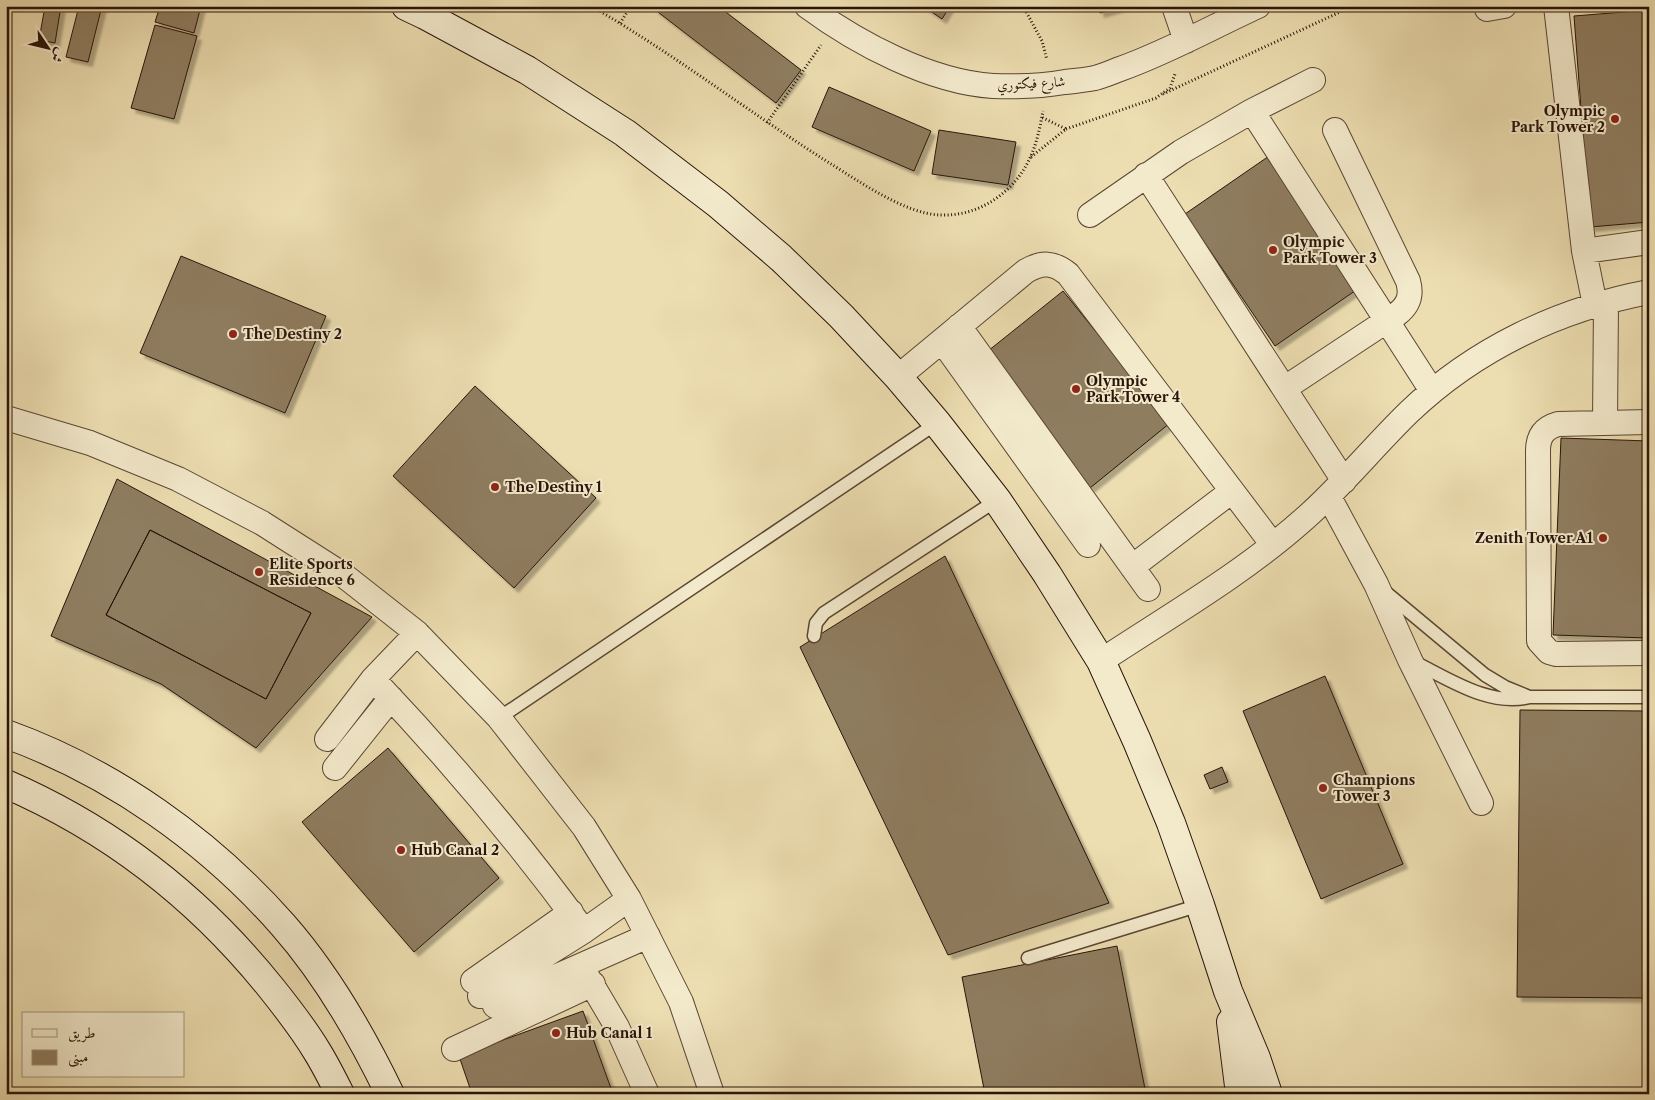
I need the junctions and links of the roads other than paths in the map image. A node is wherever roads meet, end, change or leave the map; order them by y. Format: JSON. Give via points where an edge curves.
{"nodes":[{"id":1,"x":406,"y":6,"type":"edge"},
{"id":2,"x":807,"y":6,"type":"edge"},
{"id":3,"x":1174,"y":6,"type":"edge"},
{"id":4,"x":1258,"y":6,"type":"edge"},
{"id":5,"x":1556,"y":6,"type":"edge"},
{"id":6,"x":1178,"y":45,"type":"junction"},
{"id":7,"x":1313,"y":80,"type":"dead end"},
{"id":8,"x":1252,"y":111,"type":"junction"},
{"id":9,"x":1335,"y":130,"type":"dead end"},
{"id":10,"x":1146,"y":175,"type":"junction"},
{"id":11,"x":1090,"y":215,"type":"dead end"},
{"id":12,"x":1649,"y":242,"type":"edge"},
{"id":13,"x":1584,"y":251,"type":"junction"},
{"id":14,"x":1649,"y":292,"type":"edge"},
{"id":15,"x":1600,"y":303,"type":"junction"},
{"id":16,"x":1387,"y":320,"type":"junction"},
{"id":17,"x":950,"y":334,"type":"junction"},
{"id":18,"x":898,"y":377,"type":"junction"},
{"id":19,"x":1285,"y":388,"type":"junction"},
{"id":20,"x":1432,"y":391,"type":"junction"},
{"id":21,"x":6,"y":418,"type":"edge"},
{"id":22,"x":1649,"y":422,"type":"edge"},
{"id":23,"x":1605,"y":423,"type":"junction"},
{"id":24,"x":937,"y":424,"type":"junction"},
{"id":25,"x":1336,"y":489,"type":"junction"},
{"id":26,"x":1232,"y":492,"type":"junction"},
{"id":27,"x":997,"y":500,"type":"junction"},
{"id":28,"x":1088,"y":545,"type":"dead end"},
{"id":29,"x":1273,"y":545,"type":"junction"},
{"id":30,"x":1132,"y":567,"type":"junction"},
{"id":31,"x":1376,"y":584,"type":"junction"},
{"id":32,"x":1148,"y":589,"type":"dead end"},
{"id":33,"x":417,"y":633,"type":"junction"},
{"id":34,"x":814,"y":636,"type":"dead end"},
{"id":35,"x":1649,"y":653,"type":"edge"},
{"id":36,"x":1410,"y":660,"type":"junction"},
{"id":37,"x":1100,"y":661,"type":"junction"},
{"id":38,"x":373,"y":679,"type":"junction"},
{"id":39,"x":1530,"y":697,"type":"junction"},
{"id":40,"x":1643,"y":697,"type":"dead end"},
{"id":41,"x":391,"y":698,"type":"junction"},
{"id":42,"x":499,"y":718,"type":"junction"},
{"id":43,"x":6,"y":734,"type":"edge"},
{"id":44,"x":327,"y":739,"type":"dead end"},
{"id":45,"x":335,"y":768,"type":"dead end"},
{"id":46,"x":6,"y":784,"type":"edge"},
{"id":47,"x":1482,"y":803,"type":"dead end"},
{"id":48,"x":629,"y":899,"type":"junction"},
{"id":49,"x":1200,"y":905,"type":"junction"},
{"id":50,"x":577,"y":922,"type":"junction"},
{"id":51,"x":648,"y":936,"type":"junction"},
{"id":52,"x":1028,"y":958,"type":"dead end"},
{"id":53,"x":587,"y":975,"type":"junction"},
{"id":54,"x":1228,"y":991,"type":"junction"},
{"id":55,"x":454,"y":1049,"type":"dead end"},
{"id":56,"x":340,"y":1094,"type":"edge"},
{"id":57,"x":390,"y":1094,"type":"edge"},
{"id":58,"x":648,"y":1094,"type":"edge"},
{"id":59,"x":712,"y":1094,"type":"edge"},
{"id":60,"x":1240,"y":1094,"type":"edge"},
{"id":61,"x":1268,"y":1094,"type":"edge"}],
"edges":[{"from":1,"to":18,"type":"main road","via":[[528,70],[626,133],[781,258]]},
{"from":2,"to":6,"type":"street","name":"شارع فيكتوري","via":[[834,26],[906,63],[964,82],[991,86],[1047,85],[1095,78]]},
{"from":3,"to":6,"type":"street"},
{"from":4,"to":6,"type":"street","name":"شارع فيكتوري"},
{"from":5,"to":13,"type":"street"},
{"from":7,"to":8,"type":"street"},
{"from":8,"to":10,"type":"street"},
{"from":8,"to":16,"type":"street"},
{"from":9,"to":16,"type":"street","via":[[1408,281],[1409,299],[1405,308]]},
{"from":10,"to":11,"type":"street"},
{"from":10,"to":19,"type":"street"},
{"from":12,"to":13,"type":"street"},
{"from":13,"to":15,"type":"street"},
{"from":14,"to":15,"type":"street"},
{"from":15,"to":20,"type":"street","via":[[1531,328],[1476,359]]},
{"from":15,"to":23,"type":"street"},
{"from":16,"to":19,"type":"street"},
{"from":16,"to":20,"type":"street"},
{"from":17,"to":18,"type":"street"},
{"from":17,"to":26,"type":"street","via":[[1026,271],[1036,265],[1059,267],[1068,274]]},
{"from":17,"to":28,"type":"street"},
{"from":17,"to":30,"type":"street"},
{"from":18,"to":24,"type":"main road"},
{"from":19,"to":25,"type":"street"},
{"from":20,"to":25,"type":"street"},
{"from":21,"to":33,"type":"street","via":[[99,446],[178,479],[262,523],[342,574]]},
{"from":22,"to":23,"type":"street"},
{"from":23,"to":35,"type":"street","via":[[1558,424],[1549,427],[1538,441],[1539,641],[1549,652],[1556,654]]},
{"from":24,"to":27,"type":"main road"},
{"from":24,"to":42,"type":"lane"},
{"from":25,"to":29,"type":"street"},
{"from":25,"to":31,"type":"street"},
{"from":26,"to":29,"type":"street"},
{"from":26,"to":30,"type":"street"},
{"from":27,"to":34,"type":"lane","via":[[824,613],[816,623]]},
{"from":27,"to":37,"type":"main road"},
{"from":29,"to":37,"type":"street"},
{"from":30,"to":32,"type":"street"},
{"from":31,"to":36,"type":"street"},
{"from":31,"to":39,"type":"lane","via":[[1485,675]]},
{"from":33,"to":38,"type":"street"},
{"from":33,"to":42,"type":"street"},
{"from":36,"to":39,"type":"lane","via":[[1476,692],[1517,700]]},
{"from":36,"to":47,"type":"street"},
{"from":37,"to":49,"type":"main road","via":[[1152,777]]},
{"from":38,"to":41,"type":"street"},
{"from":38,"to":44,"type":"street"},
{"from":39,"to":40,"type":"lane"},
{"from":41,"to":45,"type":"street"},
{"from":41,"to":50,"type":"street","via":[[484,802]]},
{"from":42,"to":48,"type":"street","via":[[584,827]]},
{"from":43,"to":57,"type":"main road","via":[[103,778],[169,821],[229,870],[283,926],[331,988],[366,1045]]},
{"from":46,"to":56,"type":"main road","via":[[92,828],[148,866],[199,908],[246,956],[288,1009],[318,1053]]},
{"from":48,"to":50,"type":"street"},
{"from":48,"to":51,"type":"street"},
{"from":49,"to":52,"type":"lane"},
{"from":49,"to":54,"type":"main road"},
{"from":50,"to":53,"type":"street","via":[[482,995]]},
{"from":51,"to":53,"type":"street"},
{"from":51,"to":59,"type":"street","via":[[681,1002]]},
{"from":53,"to":55,"type":"street"},
{"from":53,"to":58,"type":"street","via":[[617,1027]]},
{"from":54,"to":60,"type":"main road"},
{"from":54,"to":61,"type":"main road"}]}
